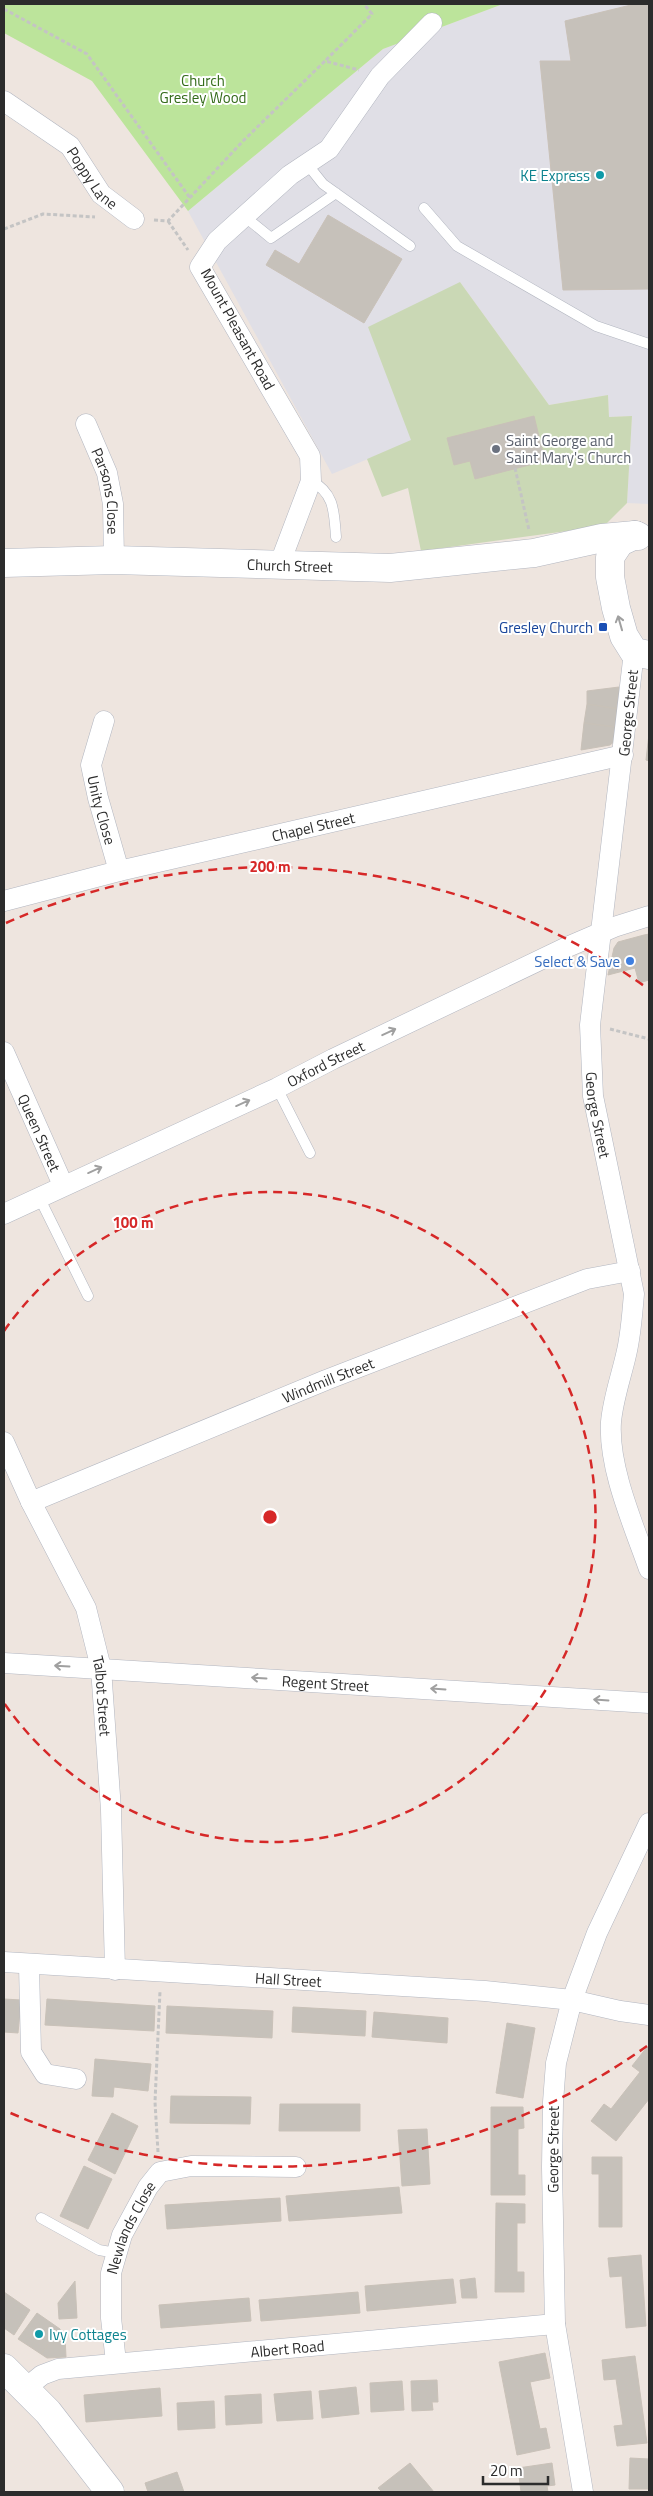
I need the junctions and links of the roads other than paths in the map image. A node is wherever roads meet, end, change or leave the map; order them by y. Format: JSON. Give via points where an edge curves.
{"nodes":[{"id":1,"x":432,"y":24,"type":"dead end"},
{"id":2,"x":4,"y":101,"type":"edge"},
{"id":3,"x":307,"y":164,"type":"junction"},
{"id":4,"x":336,"y":193,"type":"junction"},
{"id":5,"x":424,"y":208,"type":"dead end"},
{"id":6,"x":244,"y":216,"type":"junction"},
{"id":7,"x":134,"y":219,"type":"road end"},
{"id":8,"x":410,"y":246,"type":"dead end"},
{"id":9,"x":649,"y":344,"type":"edge"},
{"id":10,"x":86,"y":424,"type":"dead end"},
{"id":11,"x":311,"y":481,"type":"junction"},
{"id":12,"x":336,"y":537,"type":"dead end"},
{"id":13,"x":642,"y":537,"type":"edge"},
{"id":14,"x":575,"y":544,"type":"junction"},
{"id":15,"x":114,"y":560,"type":"junction"},
{"id":16,"x":4,"y":564,"type":"edge"},
{"id":17,"x":280,"y":564,"type":"junction"},
{"id":18,"x":610,"y":577,"type":"junction"},
{"id":19,"x":642,"y":654,"type":"edge"},
{"id":20,"x":104,"y":721,"type":"dead end"},
{"id":21,"x":623,"y":755,"type":"junction"},
{"id":22,"x":119,"y":871,"type":"junction"},
{"id":23,"x":4,"y":901,"type":"edge"},
{"id":24,"x":649,"y":916,"type":"edge"},
{"id":25,"x":599,"y":933,"type":"junction"},
{"id":26,"x":4,"y":1052,"type":"edge"},
{"id":27,"x":277,"y":1088,"type":"junction"},
{"id":28,"x":310,"y":1153,"type":"dead end"},
{"id":29,"x":63,"y":1185,"type":"junction"},
{"id":30,"x":39,"y":1197,"type":"junction"},
{"id":31,"x":4,"y":1214,"type":"edge"},
{"id":32,"x":630,"y":1271,"type":"junction"},
{"id":33,"x":88,"y":1296,"type":"dead end"},
{"id":34,"x":4,"y":1442,"type":"edge"},
{"id":35,"x":31,"y":1502,"type":"junction"},
{"id":36,"x":649,"y":1570,"type":"edge"},
{"id":37,"x":4,"y":1662,"type":"edge"},
{"id":38,"x":101,"y":1668,"type":"junction"},
{"id":39,"x":649,"y":1703,"type":"edge"},
{"id":40,"x":649,"y":1823,"type":"edge"},
{"id":41,"x":4,"y":1962,"type":"edge"},
{"id":42,"x":29,"y":1965,"type":"junction"},
{"id":43,"x":114,"y":1970,"type":"junction"},
{"id":44,"x":572,"y":2000,"type":"junction"},
{"id":45,"x":649,"y":2015,"type":"edge"},
{"id":46,"x":76,"y":2078,"type":"dead end"},
{"id":47,"x":296,"y":2167,"type":"dead end"},
{"id":48,"x":41,"y":2218,"type":"dead end"},
{"id":49,"x":116,"y":2253,"type":"junction"},
{"id":50,"x":555,"y":2324,"type":"junction"},
{"id":51,"x":116,"y":2362,"type":"junction"},
{"id":52,"x":4,"y":2368,"type":"edge"},
{"id":53,"x":26,"y":2388,"type":"junction"},
{"id":54,"x":110,"y":2492,"type":"edge"},
{"id":55,"x":583,"y":2492,"type":"edge"}],
"edges":[{"from":1,"to":3,"type":"street","name":"Mount Pleasant Road","via":[[380,76],[329,150]]},
{"from":2,"to":7,"type":"street","name":"Poppy Lane","via":[[70,146],[101,194]]},
{"from":3,"to":4,"type":"lane","via":[[323,184]]},
{"from":3,"to":6,"type":"street","name":"Mount Pleasant Road"},
{"from":4,"to":6,"type":"lane","via":[[270,238]]},
{"from":4,"to":8,"type":"lane"},
{"from":5,"to":9,"type":"lane","via":[[457,246],[596,326]]},
{"from":6,"to":11,"type":"street","name":"Mount Pleasant Road","via":[[217,242],[200,267],[310,456]]},
{"from":10,"to":15,"type":"street","name":"Parsons Close","via":[[108,473],[113,504]]},
{"from":11,"to":12,"type":"lane","via":[[323,487],[333,505]]},
{"from":11,"to":17,"type":"street","name":"Mount Pleasant Road"},
{"from":13,"to":14,"type":"street","name":"Church Street","via":[[602,538]]},
{"from":13,"to":18,"type":"street","via":[[620,542],[610,557]]},
{"from":14,"to":17,"type":"street","name":"Church Street","via":[[534,552],[390,568]]},
{"from":14,"to":18,"type":"street","via":[[600,560]]},
{"from":15,"to":16,"type":"street","name":"Church Street"},
{"from":15,"to":17,"type":"street","name":"Church Street"},
{"from":19,"to":18,"type":"street","one_way":true,"via":[[624,636]]},
{"from":19,"to":21,"type":"street","name":"George Street"},
{"from":20,"to":22,"type":"street","name":"Unity Close","via":[[91,766]]},
{"from":21,"to":22,"type":"street","name":"Chapel Street"},
{"from":21,"to":25,"type":"street","name":"George Street"},
{"from":22,"to":23,"type":"street","name":"Chapel Street"},
{"from":24,"to":25,"type":"street","name":"Oxford Street"},
{"from":27,"to":25,"type":"street","name":"Oxford Street","one_way":true,"via":[[333,1058]]},
{"from":25,"to":32,"type":"street","name":"George Street","via":[[590,1025],[593,1096]]},
{"from":26,"to":29,"type":"street","name":"Queen Street"},
{"from":27,"to":28,"type":"lane"},
{"from":29,"to":27,"type":"street","name":"Oxford Street","one_way":true},
{"from":29,"to":30,"type":"street","name":"Oxford Street"},
{"from":30,"to":31,"type":"street","name":"Oxford Street"},
{"from":30,"to":33,"type":"lane"},
{"from":32,"to":35,"type":"street","name":"Windmill Street","via":[[578,1283],[326,1380]]},
{"from":32,"to":36,"type":"street","name":"George Street","via":[[634,1294],[632,1324],[611,1424],[616,1468]]},
{"from":34,"to":35,"type":"street","name":"Talbot Street"},
{"from":35,"to":38,"type":"street","name":"Talbot Street","via":[[86,1608]]},
{"from":38,"to":37,"type":"street","name":"Regent Street","one_way":true},
{"from":39,"to":38,"type":"street","name":"Regent Street","one_way":true},
{"from":38,"to":43,"type":"street","name":"Talbot Street","via":[[110,1810]]},
{"from":40,"to":44,"type":"street","name":"George Street","via":[[611,1901]]},
{"from":41,"to":42,"type":"street","name":"Hall Street"},
{"from":42,"to":43,"type":"street","name":"Hall Street"},
{"from":42,"to":46,"type":"street","via":[[31,2052],[44,2074]]},
{"from":43,"to":44,"type":"street","name":"Hall Street","via":[[484,1991]]},
{"from":44,"to":45,"type":"street","name":"Hall Street"},
{"from":44,"to":50,"type":"street","name":"George Street","via":[[556,2063],[553,2102]]},
{"from":47,"to":49,"type":"street","name":"Newlands Close","via":[[192,2166],[160,2172],[148,2187]]},
{"from":48,"to":49,"type":"lane","via":[[99,2250]]},
{"from":49,"to":51,"type":"street","name":"Newlands Close","via":[[110,2291]]},
{"from":50,"to":51,"type":"street","name":"Albert Road"},
{"from":50,"to":55,"type":"street","name":"George Street"},
{"from":51,"to":53,"type":"street","name":"Albert Road","via":[[58,2369],[42,2375]]},
{"from":52,"to":53,"type":"street"},
{"from":53,"to":54,"type":"street"}]}
